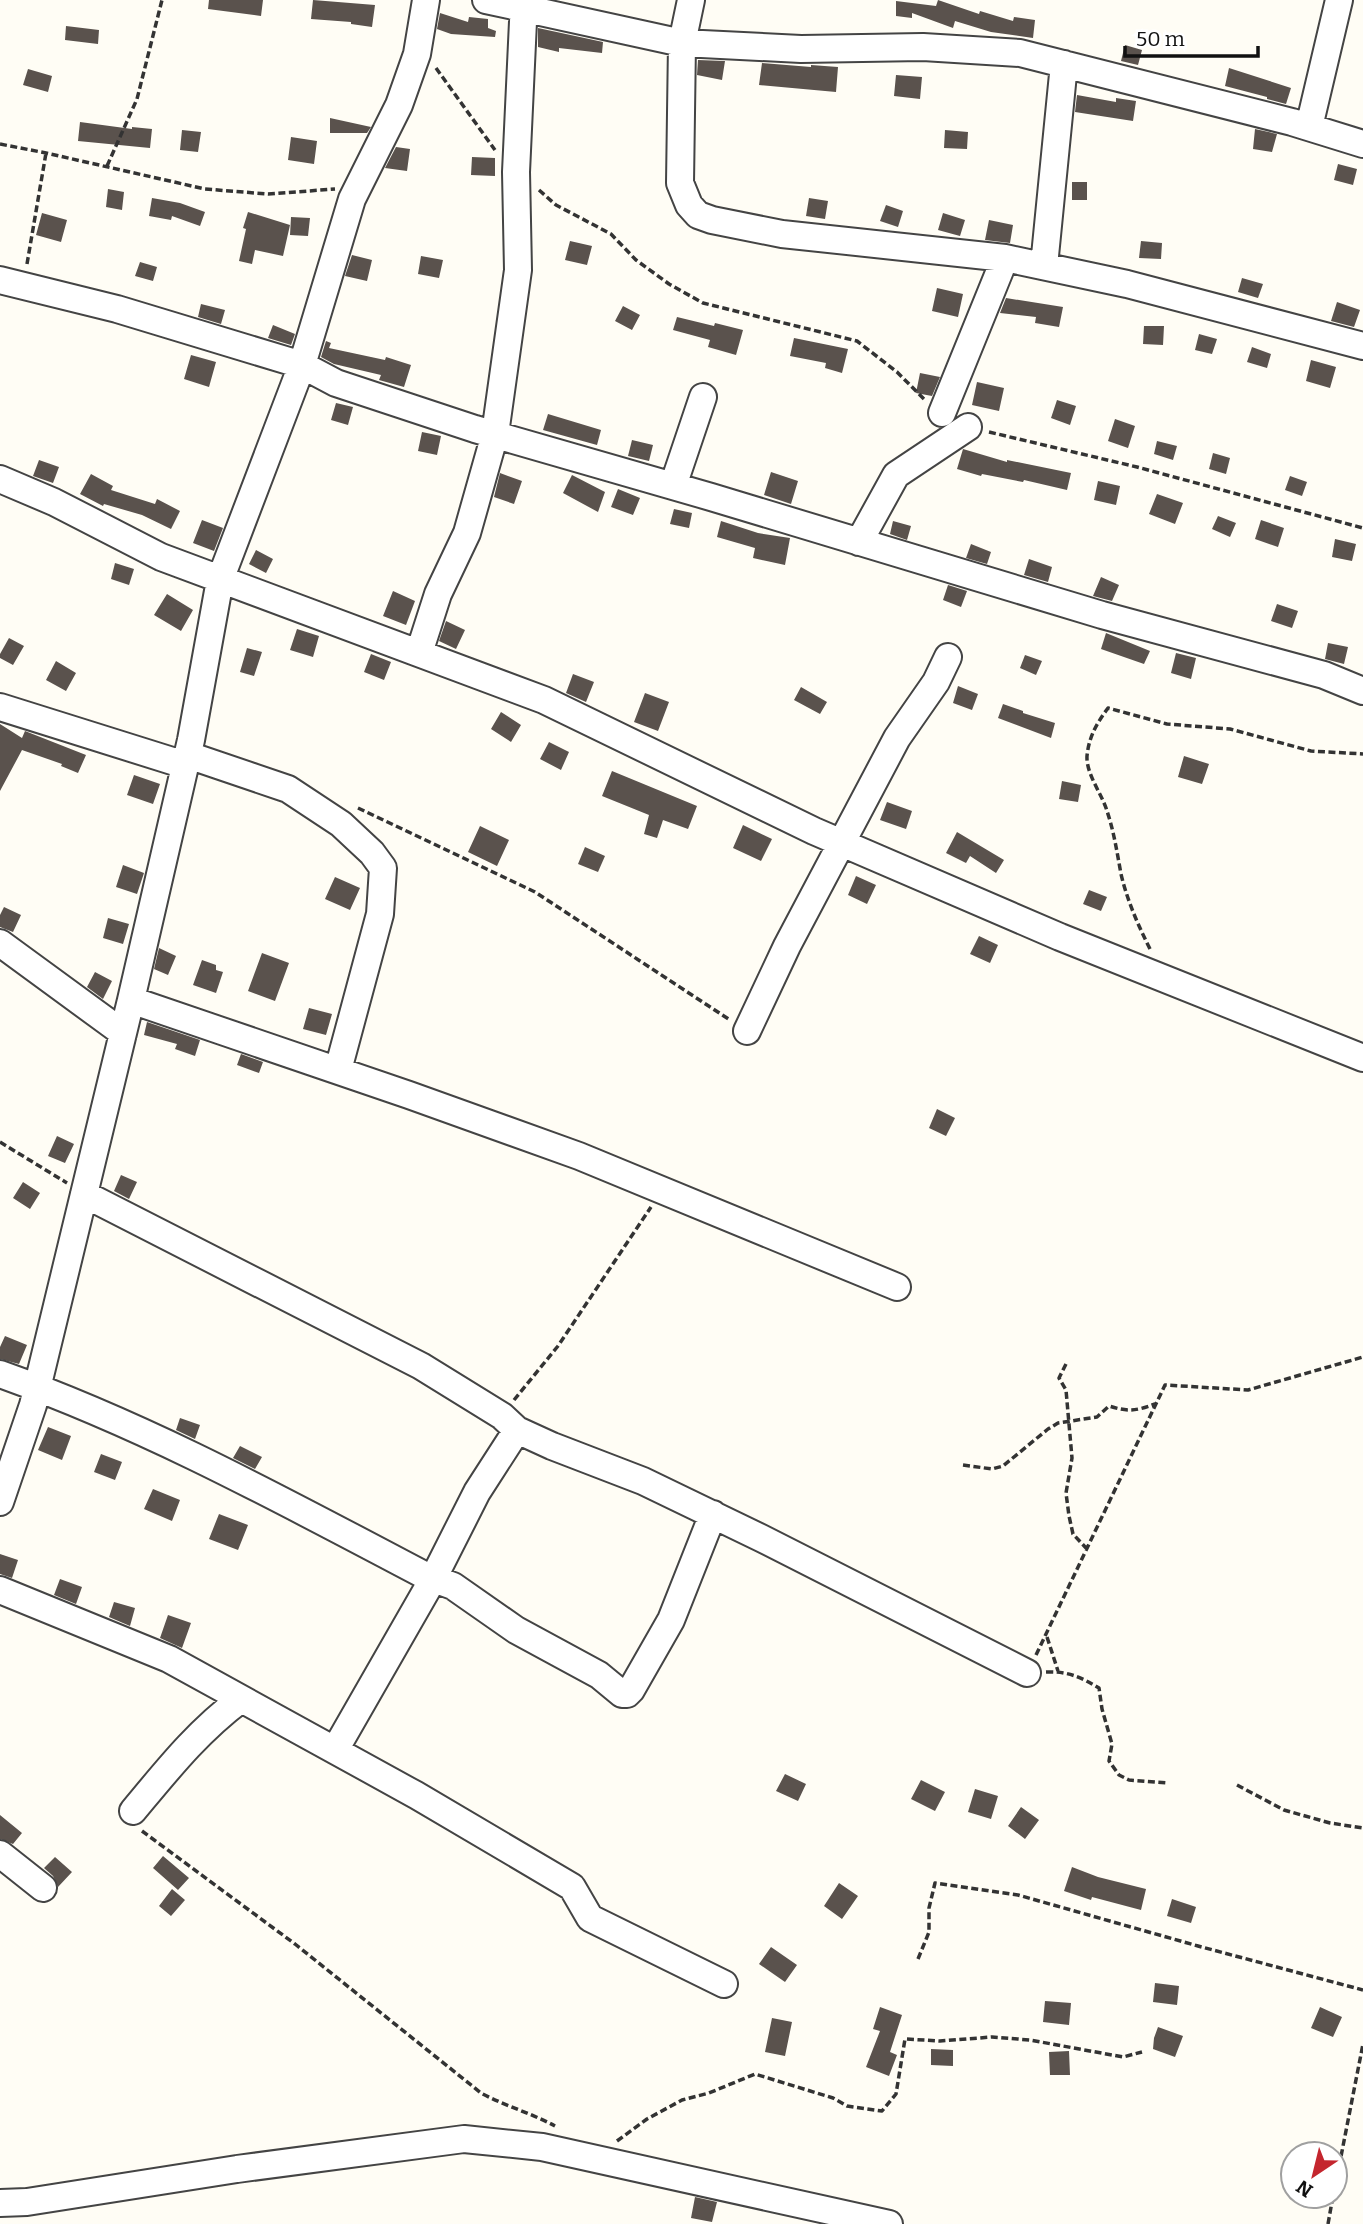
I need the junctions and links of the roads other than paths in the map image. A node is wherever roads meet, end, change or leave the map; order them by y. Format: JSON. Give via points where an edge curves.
{"nodes":[{"id":1,"x":426,"y":0,"type":"edge"},
{"id":2,"x":486,"y":0,"type":"edge"},
{"id":3,"x":691,"y":0,"type":"edge"},
{"id":4,"x":1339,"y":0,"type":"edge"},
{"id":5,"x":524,"y":4,"type":"edge"},
{"id":6,"x":682,"y":43,"type":"junction"},
{"id":7,"x":1064,"y":64,"type":"junction"},
{"id":8,"x":1309,"y":127,"type":"junction"},
{"id":9,"x":1363,"y":144,"type":"edge"},
{"id":10,"x":1005,"y":258,"type":"junction"},
{"id":11,"x":1044,"y":266,"type":"junction"},
{"id":12,"x":12,"y":283,"type":"edge"},
{"id":13,"x":1363,"y":346,"type":"edge"},
{"id":14,"x":302,"y":365,"type":"junction"},
{"id":15,"x":703,"y":397,"type":"dead end"},
{"id":16,"x":942,"y":413,"type":"road end"},
{"id":17,"x":968,"y":427,"type":"road end"},
{"id":18,"x":495,"y":434,"type":"junction"},
{"id":19,"x":0,"y":479,"type":"edge"},
{"id":20,"x":673,"y":486,"type":"junction"},
{"id":21,"x":859,"y":542,"type":"junction"},
{"id":22,"x":220,"y":580,"type":"junction"},
{"id":23,"x":419,"y":653,"type":"junction"},
{"id":24,"x":948,"y":657,"type":"dead end"},
{"id":25,"x":1363,"y":691,"type":"edge"},
{"id":26,"x":0,"y":707,"type":"edge"},
{"id":27,"x":187,"y":760,"type":"junction"},
{"id":28,"x":841,"y":842,"type":"junction"},
{"id":29,"x":0,"y":943,"type":"edge"},
{"id":30,"x":131,"y":1000,"type":"junction"},
{"id":31,"x":747,"y":1031,"type":"road end"},
{"id":32,"x":124,"y":1033,"type":"junction"},
{"id":33,"x":1363,"y":1058,"type":"edge"},
{"id":34,"x":338,"y":1070,"type":"junction"},
{"id":35,"x":84,"y":1194,"type":"junction"},
{"id":36,"x":897,"y":1287,"type":"dead end"},
{"id":37,"x":0,"y":1374,"type":"edge"},
{"id":38,"x":37,"y":1388,"type":"junction"},
{"id":39,"x":509,"y":1423,"type":"junction"},
{"id":40,"x":0,"y":1502,"type":"edge"},
{"id":41,"x":713,"y":1514,"type":"junction"},
{"id":42,"x":433,"y":1579,"type":"junction"},
{"id":43,"x":0,"y":1590,"type":"edge"},
{"id":44,"x":1027,"y":1673,"type":"road end"},
{"id":45,"x":241,"y":1699,"type":"junction"},
{"id":46,"x":335,"y":1750,"type":"junction"},
{"id":47,"x":133,"y":1811,"type":"road end"},
{"id":48,"x":0,"y":1854,"type":"edge"},
{"id":49,"x":43,"y":1888,"type":"dead end"},
{"id":50,"x":724,"y":1984,"type":"dead end"},
{"id":51,"x":0,"y":2203,"type":"edge"},
{"id":52,"x":889,"y":2224,"type":"edge"}],
"edges":[{"from":1,"to":14,"type":"street","via":[[419,44],[399,105],[352,199]]},
{"from":2,"to":5,"type":"street"},
{"from":3,"to":6,"type":"street"},
{"from":4,"to":8,"type":"street"},
{"from":5,"to":6,"type":"street"},
{"from":5,"to":18,"type":"street","via":[[516,172],[518,270]]},
{"from":6,"to":7,"type":"street","via":[[801,49],[923,47],[1020,53]]},
{"from":6,"to":10,"type":"street","via":[[680,183],[698,215],[782,234]]},
{"from":7,"to":8,"type":"street"},
{"from":7,"to":11,"type":"street"},
{"from":8,"to":9,"type":"street"},
{"from":10,"to":11,"type":"street"},
{"from":10,"to":16,"type":"street"},
{"from":11,"to":13,"type":"street"},
{"from":12,"to":14,"type":"street","via":[[117,309]]},
{"from":14,"to":18,"type":"street","via":[[336,383]]},
{"from":14,"to":22,"type":"street"},
{"from":15,"to":20,"type":"street"},
{"from":17,"to":21,"type":"street","via":[[896,475]]},
{"from":18,"to":20,"type":"street"},
{"from":18,"to":23,"type":"street","via":[[467,533],[438,594]]},
{"from":19,"to":22,"type":"street","via":[[161,557]]},
{"from":20,"to":21,"type":"street"},
{"from":21,"to":25,"type":"street","via":[[1324,675]]},
{"from":22,"to":23,"type":"street"},
{"from":22,"to":27,"type":"street"},
{"from":23,"to":28,"type":"street","via":[[544,700]]},
{"from":24,"to":28,"type":"street","via":[[897,738]]},
{"from":26,"to":27,"type":"street"},
{"from":27,"to":30,"type":"street"},
{"from":27,"to":34,"type":"street","via":[[288,789],[341,824],[383,868],[380,914]]},
{"from":28,"to":31,"type":"street"},
{"from":28,"to":33,"type":"street","via":[[1060,937]]},
{"from":29,"to":32,"type":"street"},
{"from":30,"to":32,"type":"street"},
{"from":30,"to":34,"type":"street"},
{"from":32,"to":35,"type":"street"},
{"from":34,"to":36,"type":"street","via":[[579,1156]]},
{"from":35,"to":38,"type":"street"},
{"from":35,"to":39,"type":"street","via":[[421,1366]]},
{"from":37,"to":38,"type":"street"},
{"from":38,"to":40,"type":"street"},
{"from":38,"to":42,"type":"street","via":[[194,1455]]},
{"from":39,"to":41,"type":"street"},
{"from":39,"to":42,"type":"street"},
{"from":41,"to":42,"type":"street","via":[[671,1620],[627,1694],[516,1630],[453,1586]]},
{"from":41,"to":44,"type":"street"},
{"from":42,"to":46,"type":"street"},
{"from":43,"to":45,"type":"street","via":[[169,1659]]},
{"from":45,"to":46,"type":"street"},
{"from":45,"to":47,"type":"street","via":[[197,1735]]},
{"from":46,"to":50,"type":"street","via":[[572,1887],[590,1918]]},
{"from":48,"to":49,"type":"street"},
{"from":51,"to":52,"type":"street","via":[[464,2139],[542,2147]]}]}
